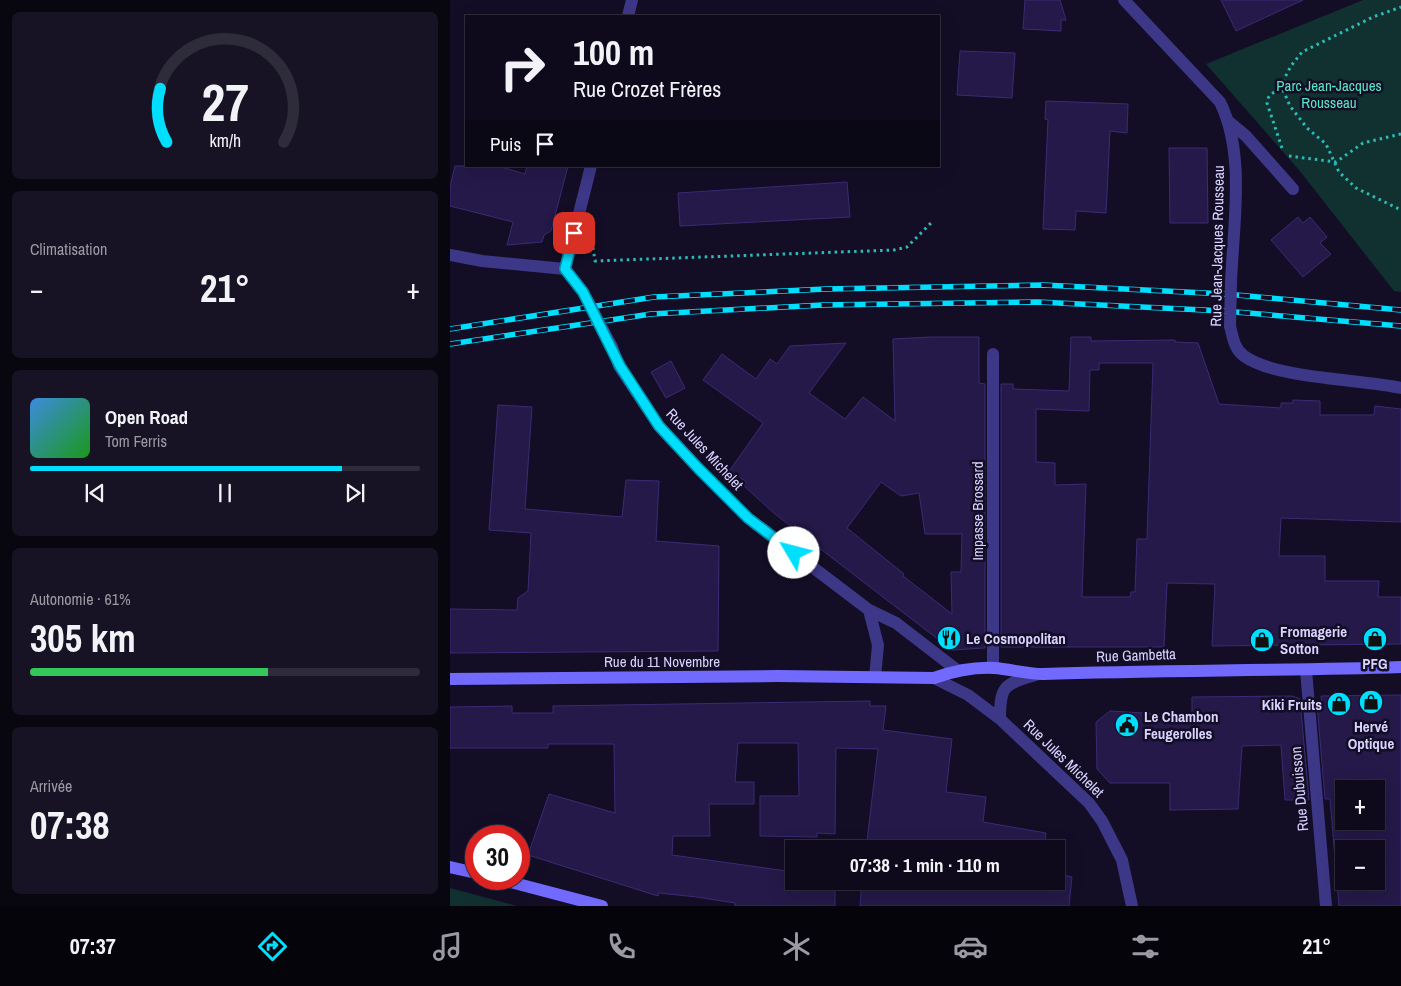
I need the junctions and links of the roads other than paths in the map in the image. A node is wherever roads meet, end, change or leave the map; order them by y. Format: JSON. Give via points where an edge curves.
{"nodes":[{"id":1,"x":632,"y":0,"type":"edge"},
{"id":2,"x":1124,"y":0,"type":"edge"},
{"id":3,"x":628,"y":15,"type":"edge"},
{"id":4,"x":1229,"y":122,"type":"junction"},
{"id":5,"x":591,"y":167,"type":"edge"},
{"id":6,"x":1293,"y":189,"type":"dead end"},
{"id":7,"x":450,"y":255,"type":"edge"},
{"id":8,"x":565,"y":269,"type":"junction"},
{"id":9,"x":993,"y":354,"type":"dead end"},
{"id":10,"x":1401,"y":388,"type":"edge"},
{"id":11,"x":869,"y":610,"type":"junction"},
{"id":12,"x":1401,"y":667,"type":"edge"},
{"id":13,"x":993,"y":668,"type":"junction"},
{"id":14,"x":957,"y":670,"type":"junction"},
{"id":15,"x":1306,"y":670,"type":"junction"},
{"id":16,"x":1038,"y":674,"type":"junction"},
{"id":17,"x":875,"y":677,"type":"junction"},
{"id":18,"x":934,"y":678,"type":"junction"},
{"id":19,"x":450,"y":679,"type":"edge"},
{"id":20,"x":1000,"y":719,"type":"junction"},
{"id":21,"x":450,"y":867,"type":"edge"},
{"id":22,"x":465,"y":870,"type":"edge"},
{"id":23,"x":530,"y":887,"type":"edge"},
{"id":24,"x":602,"y":906,"type":"edge"},
{"id":25,"x":1132,"y":906,"type":"edge"},
{"id":26,"x":1326,"y":906,"type":"edge"}],
"edges":[{"from":1,"to":3,"type":"street"},
{"from":2,"to":4,"type":"street","name":"Rue Jean-Jacques Rousseau","via":[[1220,102]]},
{"from":4,"to":6,"type":"street","name":"Rue Jean-Jacques Rousseau","via":[[1246,136]]},
{"from":4,"to":10,"type":"street","name":"Rue Jean-Jacques Rousseau","bridge":true,"via":[[1236,159],[1230,282],[1230,326],[1235,346],[1243,356],[1284,371]]},
{"from":5,"to":8,"type":"street"},
{"from":7,"to":8,"type":"street"},
{"from":8,"to":11,"type":"street","name":"Rue Jules Michelet","bridge":true,"via":[[583,292],[620,366],[659,426],[748,518]]},
{"from":9,"to":13,"type":"street","name":"Impasse Brossard"},
{"from":11,"to":14,"type":"street","name":"Rue Jules Michelet","via":[[896,623]]},
{"from":11,"to":17,"type":"street","via":[[878,645]]},
{"from":12,"to":15,"type":"main road","name":"Rue Gambetta"},
{"from":13,"to":14,"type":"main road","name":"Rue Gambetta"},
{"from":13,"to":16,"type":"main road","name":"Rue Gambetta"},
{"from":14,"to":18,"type":"main road","name":"Rue Gambetta"},
{"from":15,"to":16,"type":"main road","name":"Rue Gambetta","via":[[1200,669]]},
{"from":15,"to":26,"type":"street","name":"Rue Dubuisson"},
{"from":16,"to":20,"type":"street","name":"Rue Jules Michelet","via":[[1007,685],[1000,696]]},
{"from":17,"to":18,"type":"main road","name":"Rue Gambetta"},
{"from":17,"to":19,"type":"main road","name":"Rue du 11 Novembre"},
{"from":18,"to":20,"type":"street","name":"Rue Jules Michelet","via":[[968,695]]},
{"from":20,"to":25,"type":"street","name":"Rue Jules Michelet","via":[[1088,803],[1102,821],[1122,860]]},
{"from":21,"to":22,"type":"main road"},
{"from":23,"to":24,"type":"main road"}]}
